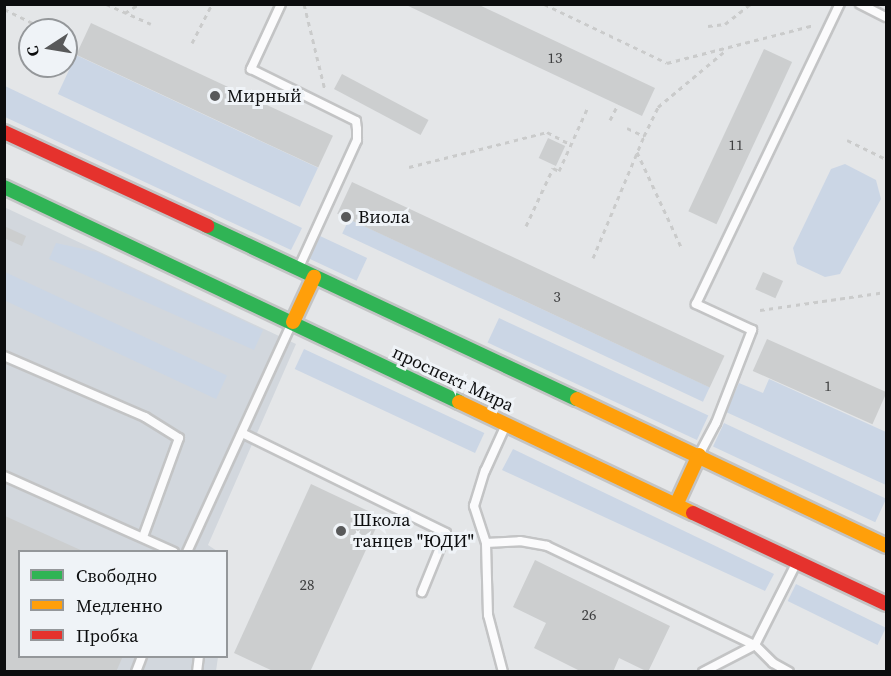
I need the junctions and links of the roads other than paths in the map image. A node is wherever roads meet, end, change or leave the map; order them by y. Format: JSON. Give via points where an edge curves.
{"nodes":[{"id":1,"x":281,"y":4,"type":"edge"},
{"id":2,"x":840,"y":4,"type":"edge"},
{"id":3,"x":863,"y":5,"type":"edge"},
{"id":4,"x":886,"y":17,"type":"edge"},
{"id":5,"x":4,"y":132,"type":"edge"},
{"id":6,"x":4,"y":186,"type":"edge"},
{"id":7,"x":298,"y":270,"type":"junction"},
{"id":8,"x":314,"y":277,"type":"junction"},
{"id":9,"x":292,"y":322,"type":"junction"},
{"id":10,"x":4,"y":356,"type":"edge"},
{"id":11,"x":507,"y":424,"type":"junction"},
{"id":12,"x":242,"y":433,"type":"junction"},
{"id":13,"x":699,"y":455,"type":"junction"},
{"id":14,"x":4,"y":476,"type":"edge"},
{"id":15,"x":676,"y":505,"type":"junction"},
{"id":16,"x":143,"y":537,"type":"junction"},
{"id":17,"x":486,"y":543,"type":"junction"},
{"id":18,"x":886,"y":546,"type":"edge"},
{"id":19,"x":170,"y":550,"type":"edge"},
{"id":20,"x":188,"y":550,"type":"edge"},
{"id":21,"x":797,"y":561,"type":"junction"},
{"id":22,"x":422,"y":592,"type":"dead end"},
{"id":23,"x":886,"y":604,"type":"edge"},
{"id":24,"x":755,"y":645,"type":"junction"},
{"id":25,"x":142,"y":658,"type":"edge"},
{"id":26,"x":136,"y":672,"type":"edge"},
{"id":27,"x":503,"y":672,"type":"edge"},
{"id":28,"x":703,"y":672,"type":"edge"},
{"id":29,"x":789,"y":672,"type":"edge"}],
"edges":[{"from":1,"to":7,"type":"lane","via":[[251,69],[356,121],[357,140]]},
{"from":2,"to":13,"type":"lane","via":[[696,303],[752,330],[716,423]]},
{"from":3,"to":4,"type":"lane"},
{"from":5,"to":7,"type":"main road","name":"проспект Мира"},
{"from":6,"to":9,"type":"main road","name":"проспект Мира"},
{"from":7,"to":8,"type":"main road","name":"проспект Мира"},
{"from":8,"to":9,"type":"main road"},
{"from":8,"to":13,"type":"main road","name":"проспект Мира"},
{"from":9,"to":11,"type":"main road","name":"проспект Мира"},
{"from":9,"to":12,"type":"lane"},
{"from":10,"to":16,"type":"lane","via":[[145,417],[179,438]]},
{"from":11,"to":15,"type":"main road","name":"проспект Мира"},
{"from":11,"to":17,"type":"lane","via":[[474,506]]},
{"from":12,"to":20,"type":"lane"},
{"from":12,"to":22,"type":"lane","via":[[446,533]]},
{"from":13,"to":15,"type":"main road"},
{"from":13,"to":18,"type":"main road","name":"проспект Мира"},
{"from":14,"to":16,"type":"lane"},
{"from":15,"to":21,"type":"main road","name":"проспект Мира"},
{"from":16,"to":19,"type":"lane"},
{"from":17,"to":24,"type":"lane","via":[[520,541],[547,546]]},
{"from":17,"to":27,"type":"lane","via":[[488,615]]},
{"from":21,"to":23,"type":"main road","name":"проспект Мира"},
{"from":21,"to":24,"type":"lane"},
{"from":24,"to":28,"type":"lane"},
{"from":24,"to":29,"type":"lane"},
{"from":25,"to":26,"type":"lane"}]}
